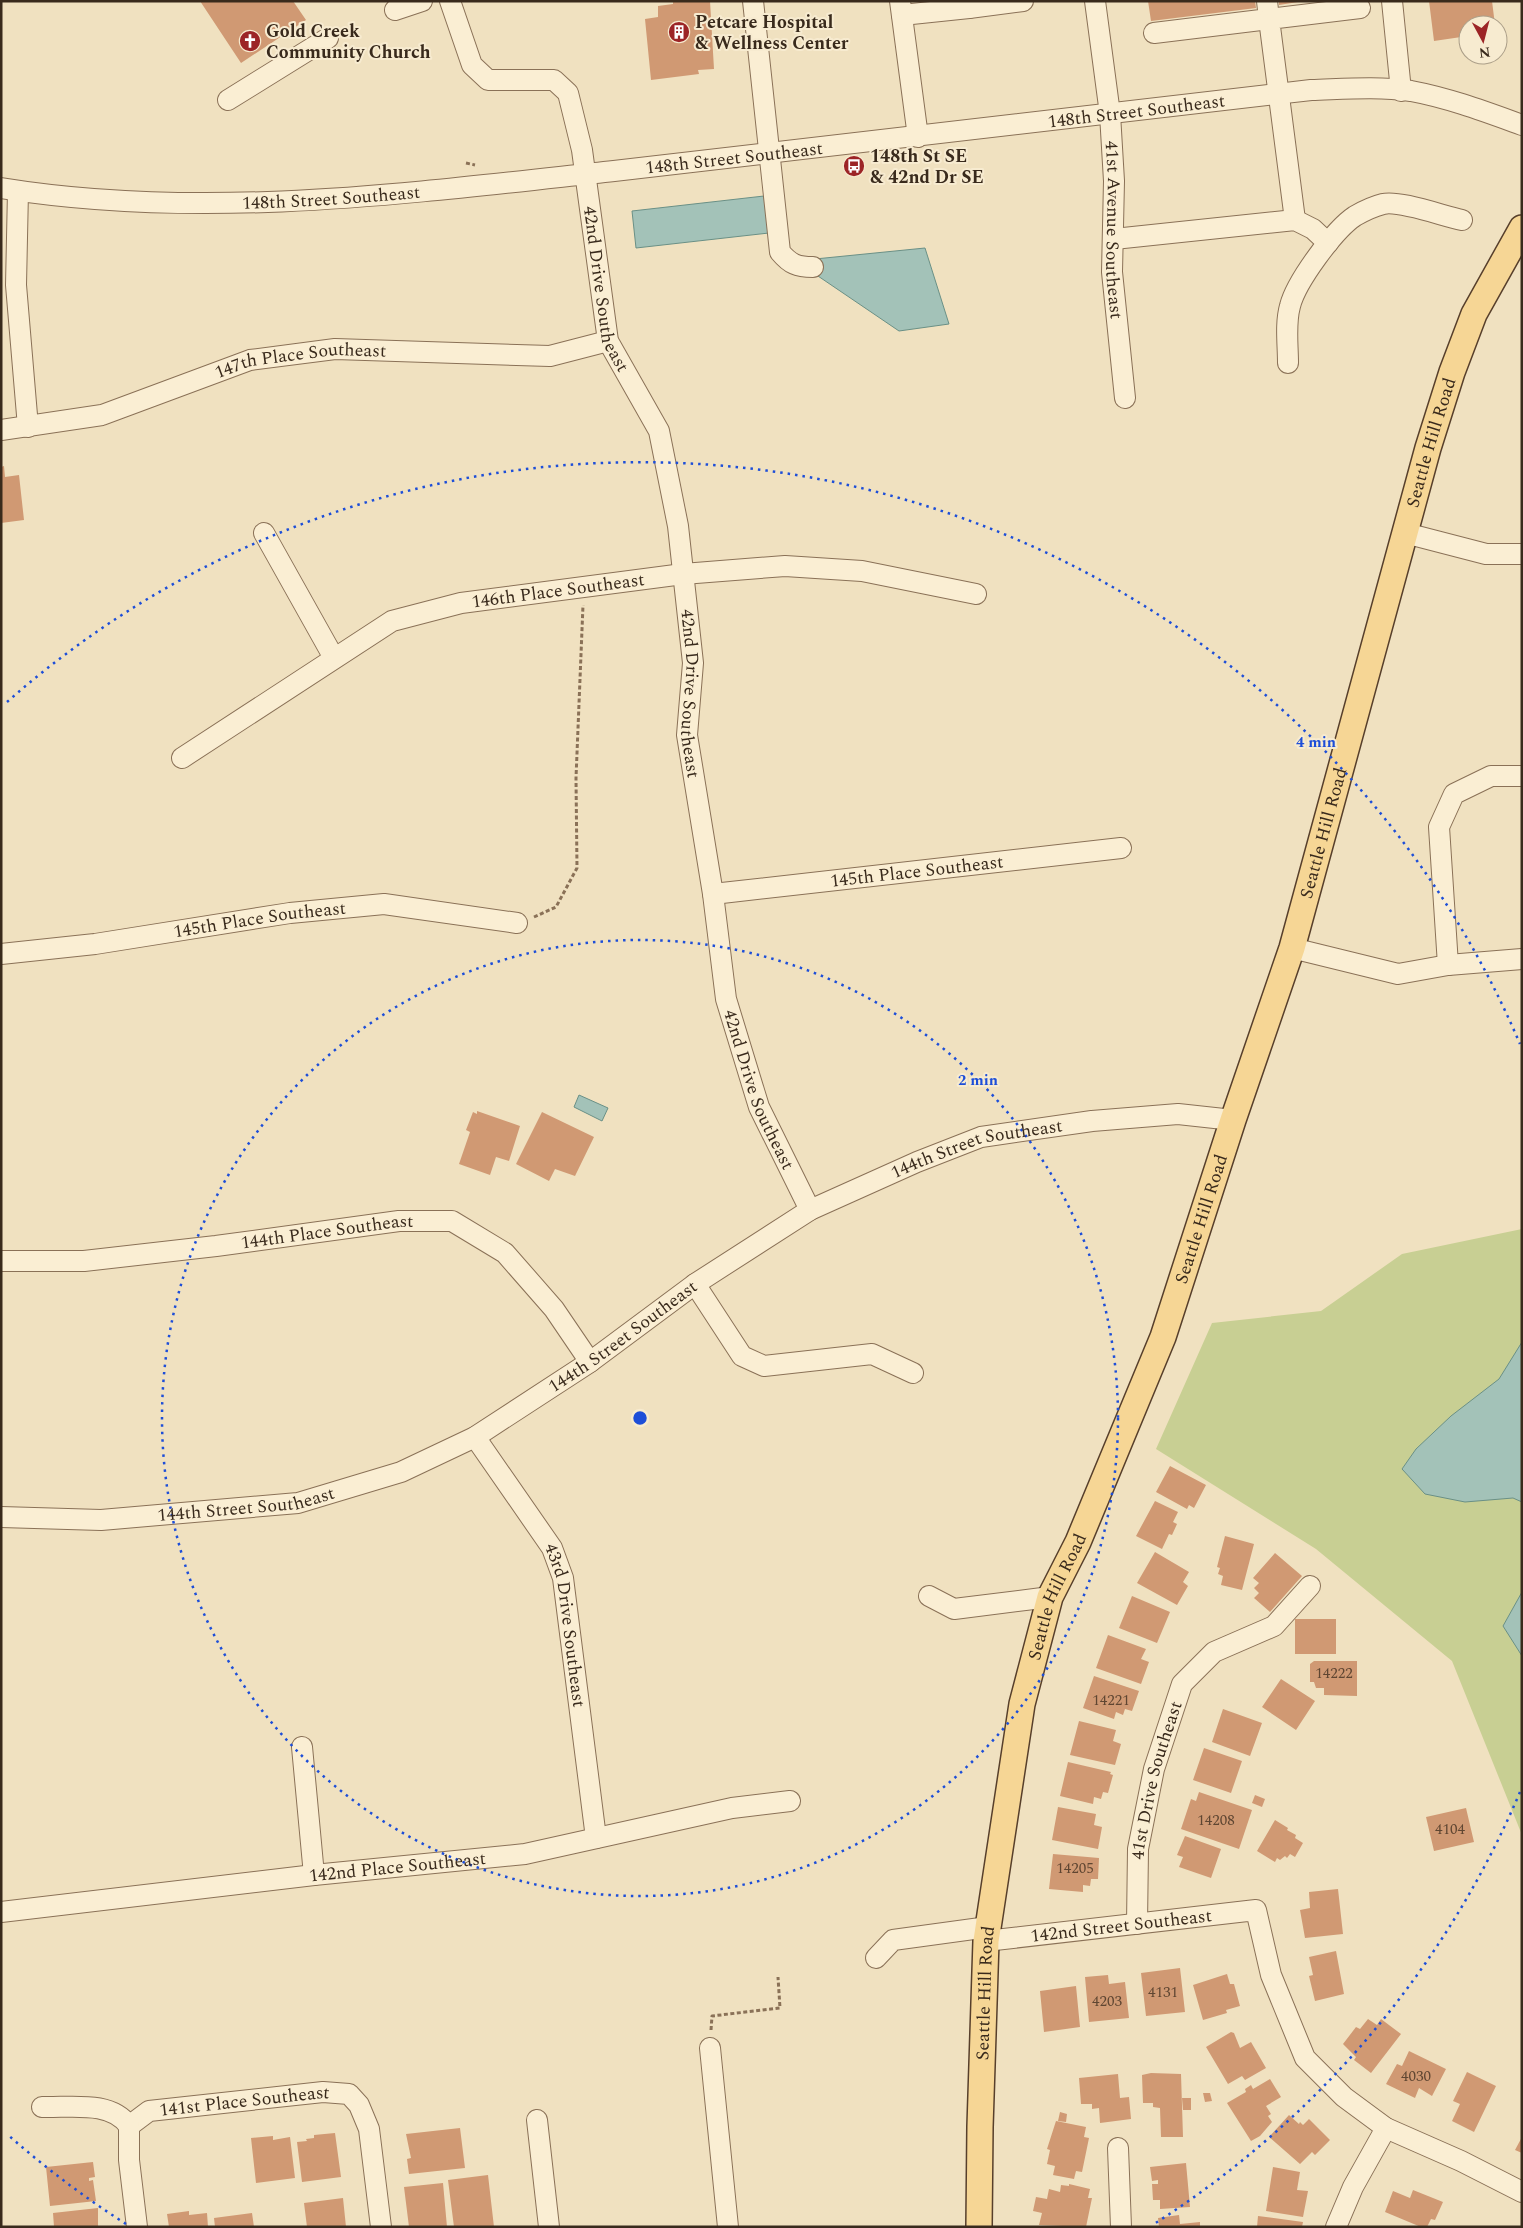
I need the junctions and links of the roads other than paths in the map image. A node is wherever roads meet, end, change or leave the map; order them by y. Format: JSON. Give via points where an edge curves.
{"nodes":[{"id":1,"x":422,"y":1,"type":"edge"},
{"id":2,"x":450,"y":1,"type":"edge"},
{"id":3,"x":753,"y":1,"type":"edge"},
{"id":4,"x":1023,"y":1,"type":"edge"},
{"id":5,"x":1095,"y":1,"type":"edge"},
{"id":6,"x":1392,"y":1,"type":"edge"},
{"id":7,"x":968,"y":4,"type":"edge"},
{"id":8,"x":901,"y":8,"type":"edge"},
{"id":9,"x":1360,"y":8,"type":"dead end"},
{"id":10,"x":395,"y":10,"type":"dead end"},
{"id":11,"x":1268,"y":10,"type":"edge"},
{"id":12,"x":1154,"y":33,"type":"dead end"},
{"id":13,"x":328,"y":38,"type":"dead end"},
{"id":14,"x":1401,"y":91,"type":"junction"},
{"id":15,"x":1279,"y":94,"type":"junction"},
{"id":16,"x":228,"y":100,"type":"dead end"},
{"id":17,"x":1110,"y":114,"type":"junction"},
{"id":18,"x":1522,"y":125,"type":"edge"},
{"id":19,"x":918,"y":137,"type":"junction"},
{"id":20,"x":771,"y":154,"type":"junction"},
{"id":21,"x":586,"y":174,"type":"junction"},
{"id":22,"x":10,"y":190,"type":"edge"},
{"id":23,"x":1295,"y":220,"type":"junction"},
{"id":24,"x":1462,"y":220,"type":"dead end"},
{"id":25,"x":1522,"y":228,"type":"edge"},
{"id":26,"x":1114,"y":239,"type":"junction"},
{"id":27,"x":1328,"y":243,"type":"junction"},
{"id":28,"x":813,"y":267,"type":"dead end"},
{"id":29,"x":608,"y":342,"type":"junction"},
{"id":30,"x":1288,"y":363,"type":"dead end"},
{"id":31,"x":1125,"y":398,"type":"dead end"},
{"id":32,"x":28,"y":427,"type":"junction"},
{"id":33,"x":1,"y":430,"type":"edge"},
{"id":34,"x":1405,"y":533,"type":"junction"},
{"id":35,"x":264,"y":534,"type":"dead end"},
{"id":36,"x":1522,"y":554,"type":"edge"},
{"id":37,"x":683,"y":574,"type":"junction"},
{"id":38,"x":976,"y":594,"type":"dead end"},
{"id":39,"x":334,"y":658,"type":"junction"},
{"id":40,"x":182,"y":758,"type":"dead end"},
{"id":41,"x":1522,"y":776,"type":"edge"},
{"id":42,"x":1121,"y":848,"type":"dead end"},
{"id":43,"x":713,"y":894,"type":"junction"},
{"id":44,"x":517,"y":923,"type":"road end"},
{"id":45,"x":1292,"y":948,"type":"junction"},
{"id":46,"x":1,"y":954,"type":"edge"},
{"id":47,"x":1522,"y":959,"type":"edge"},
{"id":48,"x":1448,"y":966,"type":"junction"},
{"id":49,"x":1233,"y":1120,"type":"junction"},
{"id":50,"x":810,"y":1210,"type":"junction"},
{"id":51,"x":1,"y":1261,"type":"edge"},
{"id":52,"x":695,"y":1284,"type":"junction"},
{"id":53,"x":590,"y":1362,"type":"junction"},
{"id":54,"x":913,"y":1372,"type":"dead end"},
{"id":55,"x":475,"y":1437,"type":"junction"},
{"id":56,"x":1,"y":1517,"type":"edge"},
{"id":57,"x":1310,"y":1586,"type":"dead end"},
{"id":58,"x":929,"y":1596,"type":"dead end"},
{"id":59,"x":1050,"y":1597,"type":"junction"},
{"id":60,"x":302,"y":1748,"type":"dead end"},
{"id":61,"x":790,"y":1801,"type":"dead end"},
{"id":62,"x":596,"y":1838,"type":"junction"},
{"id":63,"x":314,"y":1875,"type":"junction"},
{"id":64,"x":1,"y":1912,"type":"edge"},
{"id":65,"x":1137,"y":1924,"type":"junction"},
{"id":66,"x":987,"y":1934,"type":"junction"},
{"id":67,"x":876,"y":1958,"type":"dead end"},
{"id":68,"x":710,"y":2048,"type":"road end"},
{"id":69,"x":42,"y":2108,"type":"dead end"},
{"id":70,"x":537,"y":2120,"type":"dead end"},
{"id":71,"x":129,"y":2126,"type":"junction"},
{"id":72,"x":1386,"y":2128,"type":"junction"},
{"id":73,"x":1118,"y":2148,"type":"dead end"},
{"id":74,"x":1522,"y":2192,"type":"edge"},
{"id":75,"x":137,"y":2227,"type":"edge"},
{"id":76,"x":381,"y":2227,"type":"edge"},
{"id":77,"x":549,"y":2227,"type":"edge"},
{"id":78,"x":728,"y":2227,"type":"edge"},
{"id":79,"x":979,"y":2227,"type":"edge"},
{"id":80,"x":1121,"y":2227,"type":"edge"},
{"id":81,"x":1336,"y":2227,"type":"edge"}],
"edges":[{"from":1,"to":10,"type":"street"},
{"from":2,"to":21,"type":"street","name":"42nd Drive Southeast","via":[[472,65],[488,80],[554,80],[568,93]]},
{"from":3,"to":20,"type":"street"},
{"from":4,"to":7,"type":"street"},
{"from":5,"to":17,"type":"street","name":"41st Avenue Southeast"},
{"from":6,"to":14,"type":"street"},
{"from":7,"to":8,"type":"street"},
{"from":8,"to":19,"type":"street"},
{"from":9,"to":11,"type":"street"},
{"from":11,"to":12,"type":"street"},
{"from":11,"to":15,"type":"street"},
{"from":13,"to":16,"type":"street"},
{"from":14,"to":15,"type":"street","name":"148th Street Southeast","via":[[1366,88]]},
{"from":14,"to":18,"type":"street","name":"148th Street Southeast","via":[[1466,105]]},
{"from":15,"to":17,"type":"street","name":"148th Street Southeast"},
{"from":15,"to":23,"type":"street"},
{"from":17,"to":19,"type":"street","name":"148th Street Southeast"},
{"from":17,"to":26,"type":"street","name":"41st Avenue Southeast"},
{"from":19,"to":20,"type":"street","name":"148th Street Southeast"},
{"from":20,"to":21,"type":"street","name":"148th Street Southeast"},
{"from":20,"to":28,"type":"street","via":[[780,252],[789,262]]},
{"from":21,"to":22,"type":"street","name":"148th Street Southeast","via":[[380,196],[276,202],[136,202]]},
{"from":21,"to":29,"type":"street","name":"42nd Drive Southeast"},
{"from":22,"to":32,"type":"street"},
{"from":23,"to":26,"type":"street"},
{"from":23,"to":27,"type":"street","via":[[1313,229]]},
{"from":24,"to":27,"type":"street","via":[[1396,204],[1383,204],[1354,216]]},
{"from":25,"to":34,"type":"main road","name":"Seattle Hill Road","via":[[1474,314],[1428,448]]},
{"from":26,"to":31,"type":"street","name":"41st Avenue Southeast","via":[[1112,272]]},
{"from":27,"to":30,"type":"street","via":[[1303,277],[1290,305]]},
{"from":29,"to":32,"type":"street","name":"147th Place Southeast","via":[[550,356],[335,349],[250,360],[102,415]]},
{"from":29,"to":37,"type":"street","name":"42nd Drive Southeast","via":[[659,431],[678,526]]},
{"from":32,"to":33,"type":"street","name":"147th Place Southeast"},
{"from":34,"to":36,"type":"street","via":[[1486,554]]},
{"from":34,"to":45,"type":"main road","name":"Seattle Hill Road"},
{"from":35,"to":39,"type":"street"},
{"from":37,"to":38,"type":"street","name":"146th Place Southeast","via":[[786,566],[862,571]]},
{"from":37,"to":39,"type":"street","name":"146th Place Southeast","via":[[461,603],[392,621]]},
{"from":37,"to":43,"type":"street","name":"42nd Drive Southeast","via":[[693,664],[687,735]]},
{"from":39,"to":40,"type":"street","name":"146th Place Southeast"},
{"from":41,"to":48,"type":"street","via":[[1491,776],[1454,794],[1439,827]]},
{"from":42,"to":43,"type":"street","name":"145th Place Southeast"},
{"from":43,"to":50,"type":"street","name":"42nd Drive Southeast","via":[[726,999],[759,1107]]},
{"from":44,"to":46,"type":"street","name":"145th Place Southeast","via":[[384,904],[290,913],[95,944]]},
{"from":45,"to":48,"type":"street","via":[[1398,974]]},
{"from":45,"to":49,"type":"main road","name":"Seattle Hill Road"},
{"from":47,"to":48,"type":"street"},
{"from":49,"to":50,"type":"street","name":"144th Street Southeast","via":[[1178,1114],[1092,1121],[981,1137]]},
{"from":49,"to":59,"type":"main road","name":"Seattle Hill Road","via":[[1163,1337],[1078,1542]]},
{"from":50,"to":52,"type":"street","name":"144th Street Southeast"},
{"from":51,"to":53,"type":"street","name":"144th Place Southeast","via":[[84,1261],[399,1221],[452,1221],[505,1253],[554,1309]]},
{"from":52,"to":53,"type":"street","name":"144th Street Southeast"},
{"from":52,"to":54,"type":"street","via":[[742,1356],[764,1366],[872,1354]]},
{"from":53,"to":55,"type":"street","name":"144th Street Southeast"},
{"from":55,"to":56,"type":"street","name":"144th Street Southeast","via":[[401,1472],[298,1503],[101,1520]]},
{"from":55,"to":62,"type":"street","name":"43rd Drive Southeast","via":[[552,1548],[563,1578]]},
{"from":57,"to":65,"type":"street","name":"41st Drive Southeast","via":[[1274,1626],[1214,1652],[1182,1684],[1154,1769],[1138,1849]]},
{"from":58,"to":59,"type":"street","via":[[954,1608]]},
{"from":59,"to":66,"type":"main road","name":"Seattle Hill Road","via":[[1022,1704]]},
{"from":60,"to":63,"type":"street"},
{"from":61,"to":62,"type":"street","name":"142nd Place Southeast","via":[[732,1808]]},
{"from":62,"to":63,"type":"street","name":"142nd Place Southeast","via":[[525,1854]]},
{"from":63,"to":64,"type":"street","name":"142nd Place Southeast"},
{"from":65,"to":66,"type":"street","name":"142nd Street Southeast"},
{"from":65,"to":72,"type":"street","name":"142nd Street Southeast","via":[[1256,1910],[1271,1975],[1306,2058],[1344,2096]]},
{"from":66,"to":67,"type":"street","name":"142nd Street Southeast","via":[[893,1940]]},
{"from":66,"to":79,"type":"main road","name":"Seattle Hill Road"},
{"from":68,"to":78,"type":"street"},
{"from":69,"to":71,"type":"street","via":[[105,2108],[123,2118]]},
{"from":70,"to":77,"type":"street"},
{"from":71,"to":75,"type":"street","via":[[129,2160]]},
{"from":71,"to":76,"type":"street","name":"141st Place Southeast","via":[[149,2111],[323,2092],[349,2094],[359,2105],[369,2129]]},
{"from":72,"to":74,"type":"street"},
{"from":72,"to":81,"type":"street"},
{"from":73,"to":80,"type":"street"}]}
